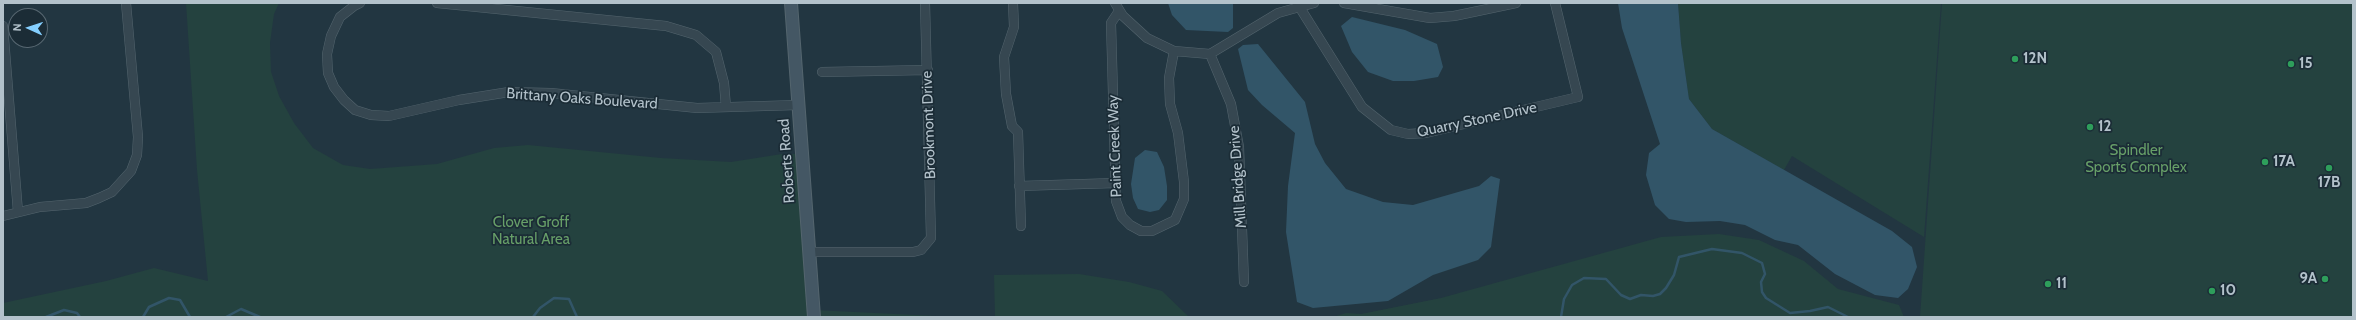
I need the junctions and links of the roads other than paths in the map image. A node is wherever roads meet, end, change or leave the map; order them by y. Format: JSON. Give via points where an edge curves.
{"nodes":[{"id":1,"x":126,"y":3,"type":"edge"},
{"id":2,"x":360,"y":3,"type":"edge"},
{"id":3,"x":437,"y":3,"type":"edge"},
{"id":4,"x":791,"y":3,"type":"edge"},
{"id":5,"x":925,"y":3,"type":"edge"},
{"id":6,"x":1013,"y":3,"type":"edge"},
{"id":7,"x":1314,"y":3,"type":"edge"},
{"id":8,"x":1344,"y":3,"type":"edge"},
{"id":9,"x":1516,"y":3,"type":"edge"},
{"id":10,"x":1555,"y":3,"type":"edge"},
{"id":11,"x":1503,"y":4,"type":"edge"},
{"id":12,"x":1299,"y":5,"type":"edge"},
{"id":13,"x":1117,"y":7,"type":"edge"},
{"id":14,"x":3,"y":26,"type":"edge"},
{"id":15,"x":1174,"y":51,"type":"junction"},
{"id":16,"x":1210,"y":54,"type":"junction"},
{"id":17,"x":928,"y":70,"type":"junction"},
{"id":18,"x":822,"y":72,"type":"dead end"},
{"id":19,"x":798,"y":105,"type":"junction"},
{"id":20,"x":726,"y":107,"type":"junction"},
{"id":21,"x":1116,"y":183,"type":"junction"},
{"id":22,"x":1019,"y":186,"type":"junction"},
{"id":23,"x":18,"y":212,"type":"junction"},
{"id":24,"x":3,"y":216,"type":"edge"},
{"id":25,"x":1021,"y":226,"type":"dead end"},
{"id":26,"x":928,"y":245,"type":"junction"},
{"id":27,"x":935,"y":251,"type":"dead end"},
{"id":28,"x":809,"y":252,"type":"junction"},
{"id":29,"x":1244,"y":282,"type":"dead end"},
{"id":30,"x":814,"y":317,"type":"edge"}],
"edges":[{"from":1,"to":23,"type":"street","via":[[138,137],[137,155],[131,171],[112,192],[86,203],[40,207]]},
{"from":2,"to":20,"type":"street","name":"Brittany Oaks Boulevard","via":[[340,18],[331,36],[327,54],[328,73],[344,100],[355,110],[371,115],[389,116],[466,98],[510,92],[551,93],[697,108]]},
{"from":3,"to":20,"type":"street","via":[[666,26],[696,35],[716,52],[724,83]]},
{"from":4,"to":19,"type":"main road","name":"Roberts Road"},
{"from":5,"to":17,"type":"street","name":"Brookmont Drive"},
{"from":6,"to":22,"type":"street","via":[[1014,27],[1004,57],[1006,94],[1012,126],[1018,132]]},
{"from":7,"to":12,"type":"street"},
{"from":8,"to":11,"type":"street","via":[[1430,18],[1454,16]]},
{"from":9,"to":11,"type":"street"},
{"from":10,"to":12,"type":"street","name":"Quarry Stone Drive","via":[[1578,97],[1426,133],[1408,134],[1391,130],[1362,107]]},
{"from":12,"to":16,"type":"street","via":[[1278,13]]},
{"from":13,"to":15,"type":"street","via":[[1147,38]]},
{"from":13,"to":21,"type":"street","name":"Paint Creek Way","via":[[1111,23]]},
{"from":14,"to":23,"type":"street"},
{"from":15,"to":16,"type":"street"},
{"from":15,"to":21,"type":"street","name":"Paint Creek Way","via":[[1169,78],[1170,104],[1178,133],[1184,182],[1184,200],[1180,212],[1174,220],[1161,228],[1141,231],[1122,217],[1116,201]]},
{"from":16,"to":29,"type":"street","name":"Mill Bridge Drive","via":[[1231,104],[1239,147]]},
{"from":17,"to":18,"type":"street"},
{"from":17,"to":26,"type":"street","name":"Brookmont Drive","via":[[933,230]]},
{"from":19,"to":20,"type":"street","name":"Brittany Oaks Boulevard"},
{"from":19,"to":28,"type":"main road","name":"Roberts Road"},
{"from":21,"to":22,"type":"street"},
{"from":22,"to":25,"type":"street"},
{"from":23,"to":24,"type":"street"},
{"from":26,"to":27,"type":"street"},
{"from":26,"to":28,"type":"street","via":[[913,252]]},
{"from":28,"to":30,"type":"main road","name":"Roberts Road"}]}
